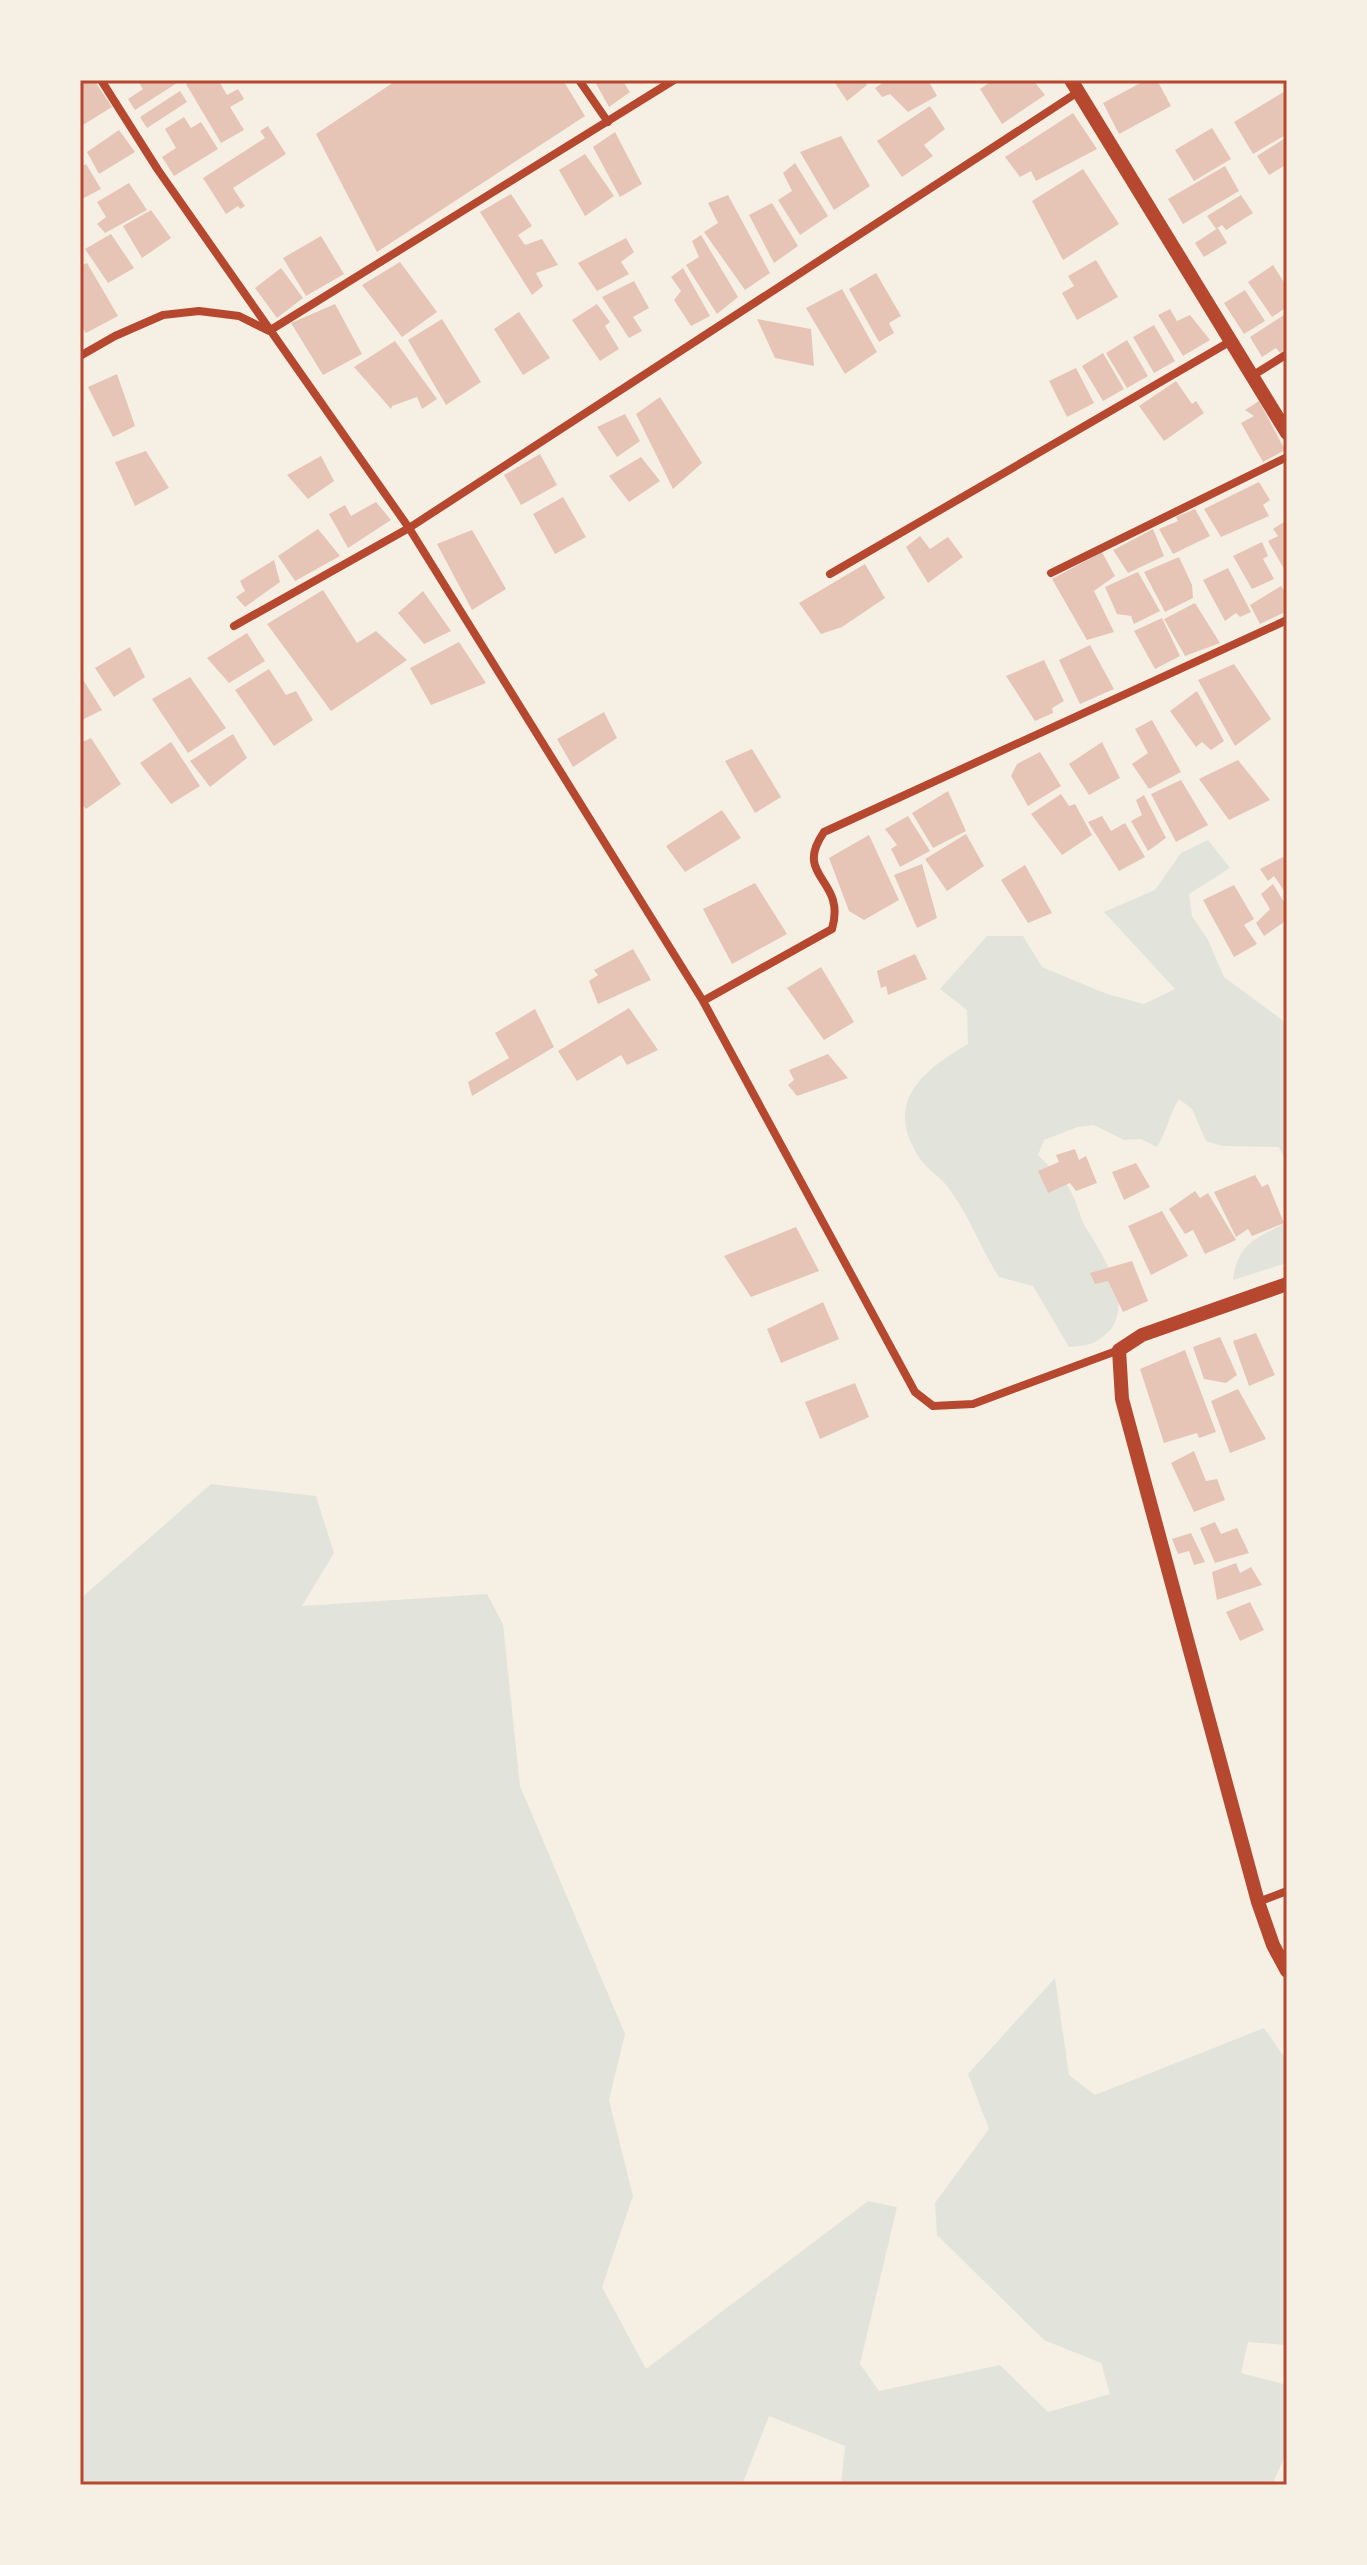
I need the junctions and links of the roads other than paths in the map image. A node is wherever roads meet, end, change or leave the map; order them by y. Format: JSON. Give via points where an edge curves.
{"nodes":[{"id":1,"x":101,"y":80,"type":"edge"},
{"id":2,"x":579,"y":80,"type":"edge"},
{"id":3,"x":674,"y":80,"type":"edge"},
{"id":4,"x":1074,"y":86,"type":"edge"},
{"id":5,"x":608,"y":122,"type":"junction"},
{"id":6,"x":269,"y":331,"type":"junction"},
{"id":7,"x":1231,"y":341,"type":"junction"},
{"id":8,"x":1287,"y":354,"type":"edge"},
{"id":9,"x":80,"y":356,"type":"edge"},
{"id":10,"x":1252,"y":376,"type":"junction"},
{"id":11,"x":1287,"y":433,"type":"edge"},
{"id":12,"x":1287,"y":457,"type":"edge"},
{"id":13,"x":409,"y":528,"type":"junction"},
{"id":14,"x":1051,"y":573,"type":"dead end"},
{"id":15,"x":830,"y":574,"type":"dead end"},
{"id":16,"x":1287,"y":620,"type":"edge"},
{"id":17,"x":234,"y":626,"type":"dead end"},
{"id":18,"x":703,"y":1001,"type":"junction"},
{"id":19,"x":1287,"y":1284,"type":"edge"},
{"id":20,"x":1119,"y":1350,"type":"junction"},
{"id":21,"x":1287,"y":1891,"type":"edge"},
{"id":22,"x":1258,"y":1902,"type":"junction"},
{"id":23,"x":1287,"y":1971,"type":"edge"}],
"edges":[{"from":1,"to":6,"type":"street"},
{"from":2,"to":5,"type":"street"},
{"from":3,"to":5,"type":"street"},
{"from":4,"to":7,"type":"main road"},
{"from":4,"to":13,"type":"street"},
{"from":5,"to":6,"type":"street"},
{"from":6,"to":9,"type":"street","via":[[239,316],[199,311],[163,315]]},
{"from":6,"to":13,"type":"street"},
{"from":7,"to":10,"type":"main road"},
{"from":7,"to":15,"type":"street"},
{"from":8,"to":10,"type":"street"},
{"from":10,"to":11,"type":"main road"},
{"from":12,"to":14,"type":"street"},
{"from":13,"to":17,"type":"street"},
{"from":13,"to":18,"type":"street"},
{"from":16,"to":18,"type":"street","via":[[824,832],[814,846],[813,866],[832,892],[832,929]]},
{"from":18,"to":20,"type":"street","via":[[915,1392],[933,1406],[973,1404]]},
{"from":19,"to":20,"type":"main road","via":[[1142,1335]]},
{"from":20,"to":22,"type":"main road","via":[[1122,1399]]},
{"from":21,"to":22,"type":"street"},
{"from":22,"to":23,"type":"main road"}]}
